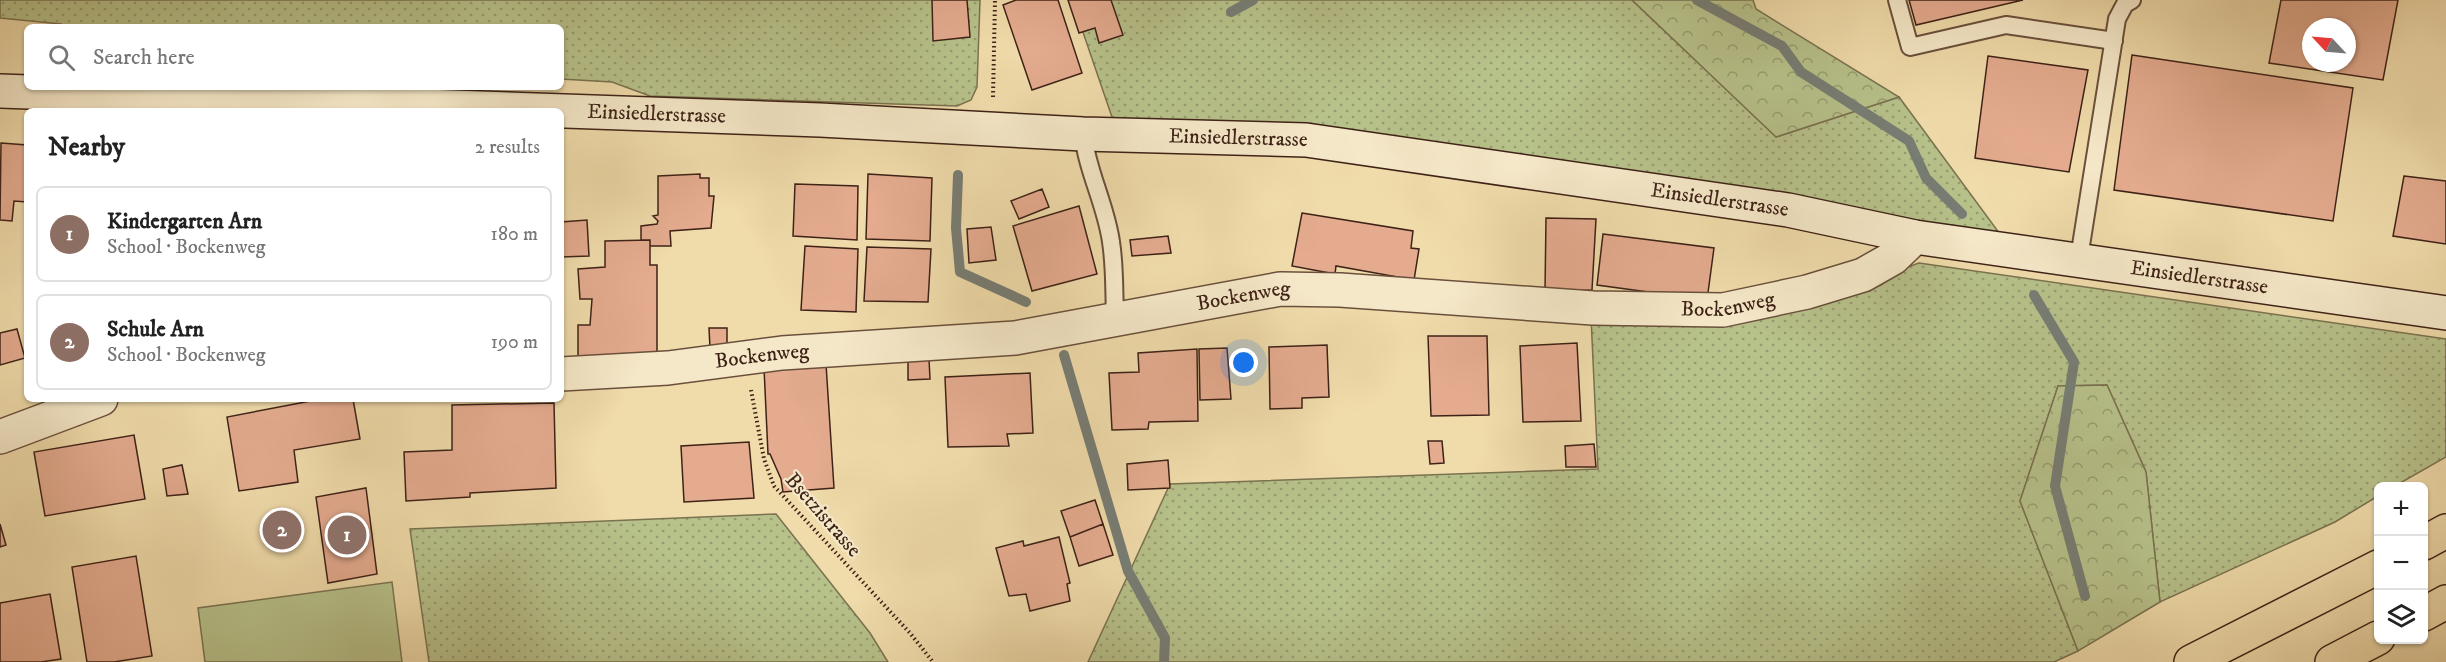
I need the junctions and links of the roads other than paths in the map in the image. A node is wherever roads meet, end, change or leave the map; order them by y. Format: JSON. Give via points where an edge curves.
{"nodes":[{"id":1,"x":1897,"y":0,"type":"edge"},
{"id":2,"x":2132,"y":0,"type":"edge"},
{"id":3,"x":2114,"y":41,"type":"junction"},
{"id":4,"x":0,"y":91,"type":"edge"},
{"id":5,"x":433,"y":108,"type":"edge"},
{"id":6,"x":564,"y":113,"type":"edge"},
{"id":7,"x":1083,"y":134,"type":"junction"},
{"id":8,"x":1915,"y":237,"type":"junction"},
{"id":9,"x":2079,"y":258,"type":"junction"},
{"id":10,"x":2446,"y":312,"type":"edge"},
{"id":11,"x":1115,"y":317,"type":"junction"},
{"id":12,"x":564,"y":374,"type":"edge"},
{"id":13,"x":93,"y":402,"type":"edge"},
{"id":14,"x":0,"y":437,"type":"edge"},
{"id":15,"x":2446,"y":531,"type":"edge"},
{"id":16,"x":2428,"y":541,"type":"edge"},
{"id":17,"x":2374,"y":570,"type":"edge"},
{"id":18,"x":2446,"y":602,"type":"edge"},
{"id":19,"x":2428,"y":612,"type":"edge"},
{"id":20,"x":2374,"y":641,"type":"edge"},
{"id":21,"x":2191,"y":662,"type":"edge"},
{"id":22,"x":2332,"y":662,"type":"edge"}],
"edges":[{"from":1,"to":3,"type":"lane","via":[[1910,48],[2006,26]]},
{"from":2,"to":3,"type":"lane","via":[[2125,4],[2117,19]]},
{"from":3,"to":9,"type":"lane"},
{"from":4,"to":5,"type":"street","name":"Einsiedlerstrasse"},
{"from":6,"to":7,"type":"street","name":"Einsiedlerstrasse","via":[[991,127]]},
{"from":7,"to":8,"type":"street","name":"Einsiedlerstrasse","via":[[1306,140],[1788,210]]},
{"from":7,"to":11,"type":"lane","via":[[1111,242]]},
{"from":8,"to":9,"type":"street","name":"Einsiedlerstrasse"},
{"from":8,"to":11,"type":"street","name":"Bockenweg","via":[[1893,258],[1863,275],[1723,310],[1593,308],[1280,289]]},
{"from":9,"to":10,"type":"street","name":"Einsiedlerstrasse"},
{"from":11,"to":12,"type":"street","name":"Bockenweg","via":[[1015,338],[782,353],[668,368]]},
{"from":13,"to":14,"type":"street"},
{"from":15,"to":16,"type":"highway"},
{"from":17,"to":21,"type":"highway"},
{"from":18,"to":19,"type":"highway"},
{"from":20,"to":22,"type":"highway"}]}
